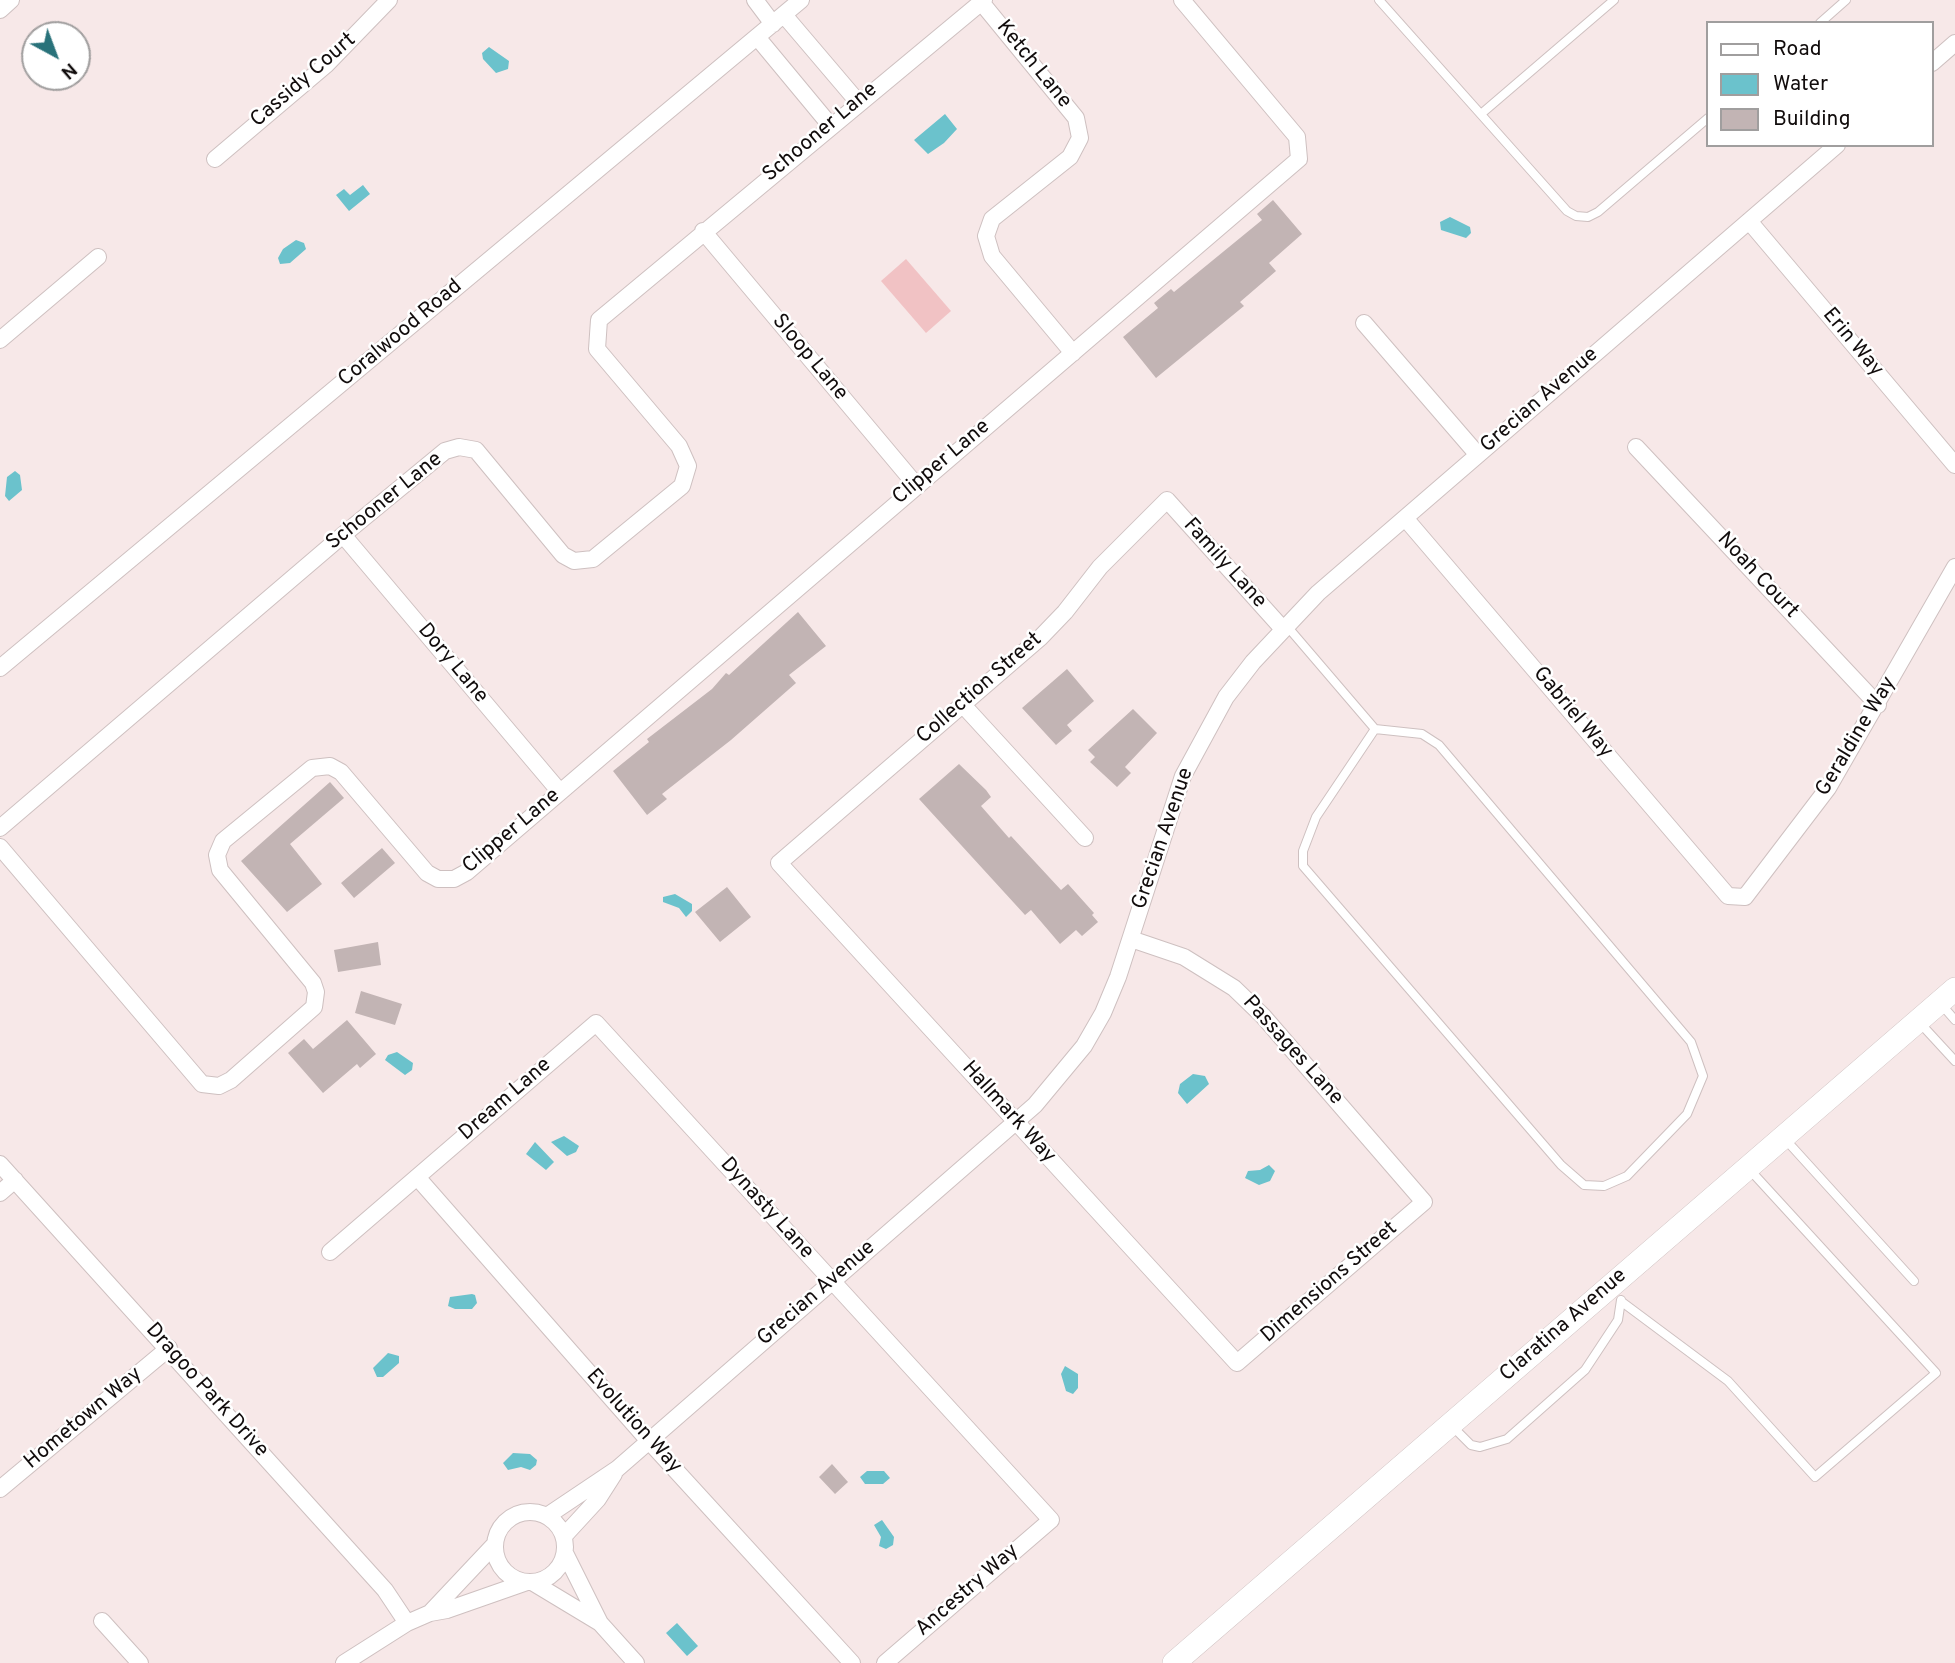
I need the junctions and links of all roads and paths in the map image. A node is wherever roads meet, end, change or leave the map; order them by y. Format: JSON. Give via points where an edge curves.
{"nodes":[{"id":1,"x":11,"y":0,"type":"edge"},
{"id":2,"x":389,"y":0,"type":"edge"},
{"id":3,"x":755,"y":0,"type":"edge"},
{"id":4,"x":802,"y":0,"type":"edge"},
{"id":5,"x":1182,"y":0,"type":"edge"},
{"id":6,"x":1614,"y":0,"type":"edge"},
{"id":7,"x":1846,"y":0,"type":"edge"},
{"id":8,"x":982,"y":1,"type":"edge"},
{"id":9,"x":1385,"y":2,"type":"edge"},
{"id":10,"x":0,"y":10,"type":"edge"},
{"id":11,"x":778,"y":19,"type":"junction"},
{"id":12,"x":1821,"y":21,"type":"edge"},
{"id":13,"x":757,"y":37,"type":"junction"},
{"id":14,"x":1952,"y":52,"type":"edge"},
{"id":15,"x":1934,"y":62,"type":"edge"},
{"id":16,"x":858,"y":102,"type":"junction"},
{"id":17,"x":1480,"y":114,"type":"junction"},
{"id":18,"x":1706,"y":120,"type":"edge"},
{"id":19,"x":830,"y":125,"type":"junction"},
{"id":20,"x":1835,"y":147,"type":"edge"},
{"id":21,"x":215,"y":159,"type":"dead end"},
{"id":22,"x":1749,"y":221,"type":"junction"},
{"id":23,"x":703,"y":231,"type":"junction"},
{"id":24,"x":98,"y":257,"type":"dead end"},
{"id":25,"x":1364,"y":323,"type":"dead end"},
{"id":26,"x":0,"y":340,"type":"edge"},
{"id":27,"x":1073,"y":354,"type":"junction"},
{"id":28,"x":1636,"y":447,"type":"dead end"},
{"id":29,"x":1478,"y":455,"type":"junction"},
{"id":30,"x":1955,"y":465,"type":"edge"},
{"id":31,"x":916,"y":485,"type":"junction"},
{"id":32,"x":1167,"y":500,"type":"joint"},
{"id":33,"x":1405,"y":518,"type":"junction"},
{"id":34,"x":342,"y":535,"type":"junction"},
{"id":35,"x":1955,"y":567,"type":"edge"},
{"id":36,"x":1284,"y":626,"type":"junction"},
{"id":37,"x":0,"y":668,"type":"edge"},
{"id":38,"x":963,"y":705,"type":"junction"},
{"id":39,"x":1878,"y":705,"type":"junction"},
{"id":40,"x":1375,"y":729,"type":"junction"},
{"id":41,"x":561,"y":792,"type":"junction"},
{"id":42,"x":0,"y":828,"type":"edge"},
{"id":43,"x":1085,"y":838,"type":"dead end"},
{"id":44,"x":0,"y":846,"type":"edge"},
{"id":45,"x":779,"y":863,"type":"joint"},
{"id":46,"x":1745,"y":897,"type":"joint"},
{"id":47,"x":1131,"y":939,"type":"junction"},
{"id":48,"x":1947,"y":996,"type":"edge"},
{"id":49,"x":1918,"y":1020,"type":"junction"},
{"id":50,"x":1955,"y":1020,"type":"edge"},
{"id":51,"x":596,"y":1023,"type":"joint"},
{"id":52,"x":1955,"y":1061,"type":"edge"},
{"id":53,"x":1016,"y":1122,"type":"junction"},
{"id":54,"x":1783,"y":1137,"type":"junction"},
{"id":55,"x":0,"y":1164,"type":"edge"},
{"id":56,"x":1748,"y":1167,"type":"junction"},
{"id":57,"x":417,"y":1177,"type":"junction"},
{"id":58,"x":15,"y":1180,"type":"junction"},
{"id":59,"x":0,"y":1192,"type":"edge"},
{"id":60,"x":1424,"y":1202,"type":"joint"},
{"id":61,"x":330,"y":1252,"type":"dead end"},
{"id":62,"x":832,"y":1281,"type":"junction"},
{"id":63,"x":1914,"y":1281,"type":"dead end"},
{"id":64,"x":1616,"y":1294,"type":"junction"},
{"id":65,"x":169,"y":1348,"type":"junction"},
{"id":66,"x":1237,"y":1363,"type":"joint"},
{"id":67,"x":1450,"y":1424,"type":"junction"},
{"id":68,"x":648,"y":1440,"type":"junction"},
{"id":69,"x":617,"y":1469,"type":"junction"},
{"id":70,"x":0,"y":1489,"type":"edge"},
{"id":71,"x":547,"y":1516,"type":"junction"},
{"id":72,"x":1051,"y":1520,"type":"joint"},
{"id":73,"x":495,"y":1544,"type":"junction"},
{"id":74,"x":564,"y":1545,"type":"junction"},
{"id":75,"x":529,"y":1582,"type":"junction"},
{"id":76,"x":430,"y":1613,"type":"junction"},
{"id":77,"x":102,"y":1621,"type":"dead end"},
{"id":78,"x":407,"y":1623,"type":"junction"},
{"id":79,"x":600,"y":1623,"type":"junction"},
{"id":80,"x":140,"y":1663,"type":"edge"},
{"id":81,"x":344,"y":1663,"type":"edge"},
{"id":82,"x":636,"y":1663,"type":"edge"},
{"id":83,"x":852,"y":1663,"type":"edge"},
{"id":84,"x":885,"y":1663,"type":"edge"},
{"id":85,"x":1174,"y":1663,"type":"edge"}],
"edges":[{"from":1,"to":10,"type":"street"},
{"from":2,"to":21,"type":"street","name":"Cassidy Court","via":[[326,65]]},
{"from":3,"to":11,"type":"street"},
{"from":4,"to":11,"type":"street","name":"Coralwood Road"},
{"from":5,"to":27,"type":"street","name":"Clipper Lane","via":[[1297,137],[1299,159]]},
{"from":6,"to":17,"type":"lane"},
{"from":7,"to":12,"type":"lane"},
{"from":8,"to":16,"type":"street","name":"Schooner Lane"},
{"from":8,"to":27,"type":"street","name":"Ketch Lane","via":[[1076,118],[1080,138],[1070,157],[992,219],[986,236],[992,256]]},
{"from":9,"to":17,"type":"lane"},
{"from":11,"to":13,"type":"street","name":"Coralwood Road"},
{"from":11,"to":16,"type":"street"},
{"from":13,"to":19,"type":"street"},
{"from":13,"to":37,"type":"street","name":"Coralwood Road"},
{"from":14,"to":15,"type":"street"},
{"from":16,"to":19,"type":"street","name":"Schooner Lane"},
{"from":17,"to":18,"type":"lane","via":[[1567,211],[1588,217]]},
{"from":19,"to":23,"type":"street","name":"Schooner Lane"},
{"from":20,"to":22,"type":"street","name":"Grecian Avenue"},
{"from":22,"to":29,"type":"street","name":"Grecian Avenue"},
{"from":22,"to":30,"type":"street","name":"Erin Way"},
{"from":23,"to":31,"type":"street","name":"Sloop Lane"},
{"from":23,"to":34,"type":"street","name":"Schooner Lane","via":[[599,320],[596,333],[597,349],[679,446],[688,466],[682,486],[593,559],[574,561],[563,555],[476,450],[459,447],[445,451]]},
{"from":24,"to":26,"type":"street"},
{"from":25,"to":29,"type":"street"},
{"from":27,"to":31,"type":"street","name":"Clipper Lane"},
{"from":28,"to":39,"type":"street","name":"Noah Court"},
{"from":29,"to":33,"type":"street","name":"Grecian Avenue"},
{"from":31,"to":41,"type":"street","name":"Clipper Lane"},
{"from":32,"to":36,"type":"street","name":"Family Lane"},
{"from":32,"to":38,"type":"street","name":"Collection Street","via":[[1100,567],[1040,638]]},
{"from":33,"to":36,"type":"street","name":"Grecian Avenue"},
{"from":33,"to":46,"type":"street","name":"Gabriel Way","via":[[1728,896]]},
{"from":34,"to":41,"type":"street","name":"Dory Lane"},
{"from":34,"to":42,"type":"street","name":"Schooner Lane"},
{"from":35,"to":39,"type":"street","name":"Geraldine Way"},
{"from":36,"to":40,"type":"lane"},
{"from":36,"to":47,"type":"street","name":"Grecian Avenue","via":[[1226,697],[1183,776]]},
{"from":38,"to":43,"type":"street"},
{"from":38,"to":45,"type":"street","name":"Collection Street"},
{"from":39,"to":46,"type":"street","name":"Geraldine Way","via":[[1828,788]]},
{"from":40,"to":40,"type":"lane","via":[[1422,734],[1439,745],[1691,1042],[1703,1076],[1687,1114],[1628,1176],[1604,1186],[1584,1185],[1561,1165],[1303,866],[1303,851],[1316,817]]},
{"from":41,"to":44,"type":"street","name":"Clipper Lane","via":[[454,879],[426,873],[341,772],[330,766],[312,768],[223,841],[217,855],[220,870],[316,992],[314,1007],[219,1086],[202,1084]]},
{"from":45,"to":53,"type":"street","name":"Hallmark Way"},
{"from":47,"to":53,"type":"street","name":"Grecian Avenue","via":[[1118,977],[1084,1045]]},
{"from":47,"to":60,"type":"street","name":"Passages Lane","via":[[1184,957],[1234,988]]},
{"from":48,"to":49,"type":"main road","name":"Claratina Avenue"},
{"from":48,"to":50,"type":"lane"},
{"from":49,"to":52,"type":"lane"},
{"from":49,"to":54,"type":"main road","name":"Claratina Avenue"},
{"from":51,"to":57,"type":"street","name":"Dream Lane"},
{"from":51,"to":62,"type":"street","name":"Dynasty Lane"},
{"from":53,"to":62,"type":"street","name":"Grecian Avenue"},
{"from":53,"to":66,"type":"street","name":"Hallmark Way"},
{"from":54,"to":56,"type":"main road","name":"Claratina Avenue"},
{"from":54,"to":63,"type":"lane"},
{"from":55,"to":58,"type":"street","name":"Dragoo Park Drive"},
{"from":56,"to":64,"type":"main road","name":"Claratina Avenue"},
{"from":56,"to":64,"type":"lane","via":[[1936,1373],[1815,1477],[1728,1381]]},
{"from":57,"to":61,"type":"street","name":"Dream Lane"},
{"from":57,"to":68,"type":"street","name":"Evolution Way"},
{"from":58,"to":59,"type":"street"},
{"from":58,"to":65,"type":"street","name":"Dragoo Park Drive"},
{"from":60,"to":66,"type":"street","name":"Dimensions Street"},
{"from":62,"to":68,"type":"street","name":"Grecian Avenue"},
{"from":62,"to":72,"type":"street","name":"Dynasty Lane"},
{"from":64,"to":67,"type":"main road","name":"Claratina Avenue"},
{"from":64,"to":67,"type":"lane","via":[[1618,1320],[1585,1370],[1507,1439],[1471,1445]]},
{"from":65,"to":70,"type":"street","name":"Hometown Way"},
{"from":65,"to":78,"type":"street","name":"Dragoo Park Drive","via":[[384,1590]]},
{"from":67,"to":85,"type":"main road","name":"Claratina Avenue"},
{"from":68,"to":69,"type":"street","name":"Grecian Avenue"},
{"from":68,"to":83,"type":"street","name":"Evolution Way"},
{"from":69,"to":71,"type":"street","name":"Grecian Avenue"},
{"from":69,"to":74,"type":"street","name":"Grecian Avenue"},
{"from":71,"to":73,"type":"street","via":[[520,1513],[499,1530]]},
{"from":71,"to":74,"type":"street","via":[[558,1524]]},
{"from":72,"to":84,"type":"street","name":"Ancestry Way"},
{"from":73,"to":75,"type":"street","via":[[504,1569],[513,1578]]},
{"from":73,"to":76,"type":"street"},
{"from":74,"to":75,"type":"street","via":[[562,1563],[553,1574]]},
{"from":74,"to":79,"type":"street"},
{"from":75,"to":76,"type":"street"},
{"from":75,"to":79,"type":"street"},
{"from":76,"to":78,"type":"street"},
{"from":77,"to":80,"type":"street"},
{"from":78,"to":81,"type":"street"},
{"from":79,"to":82,"type":"street"}]}
